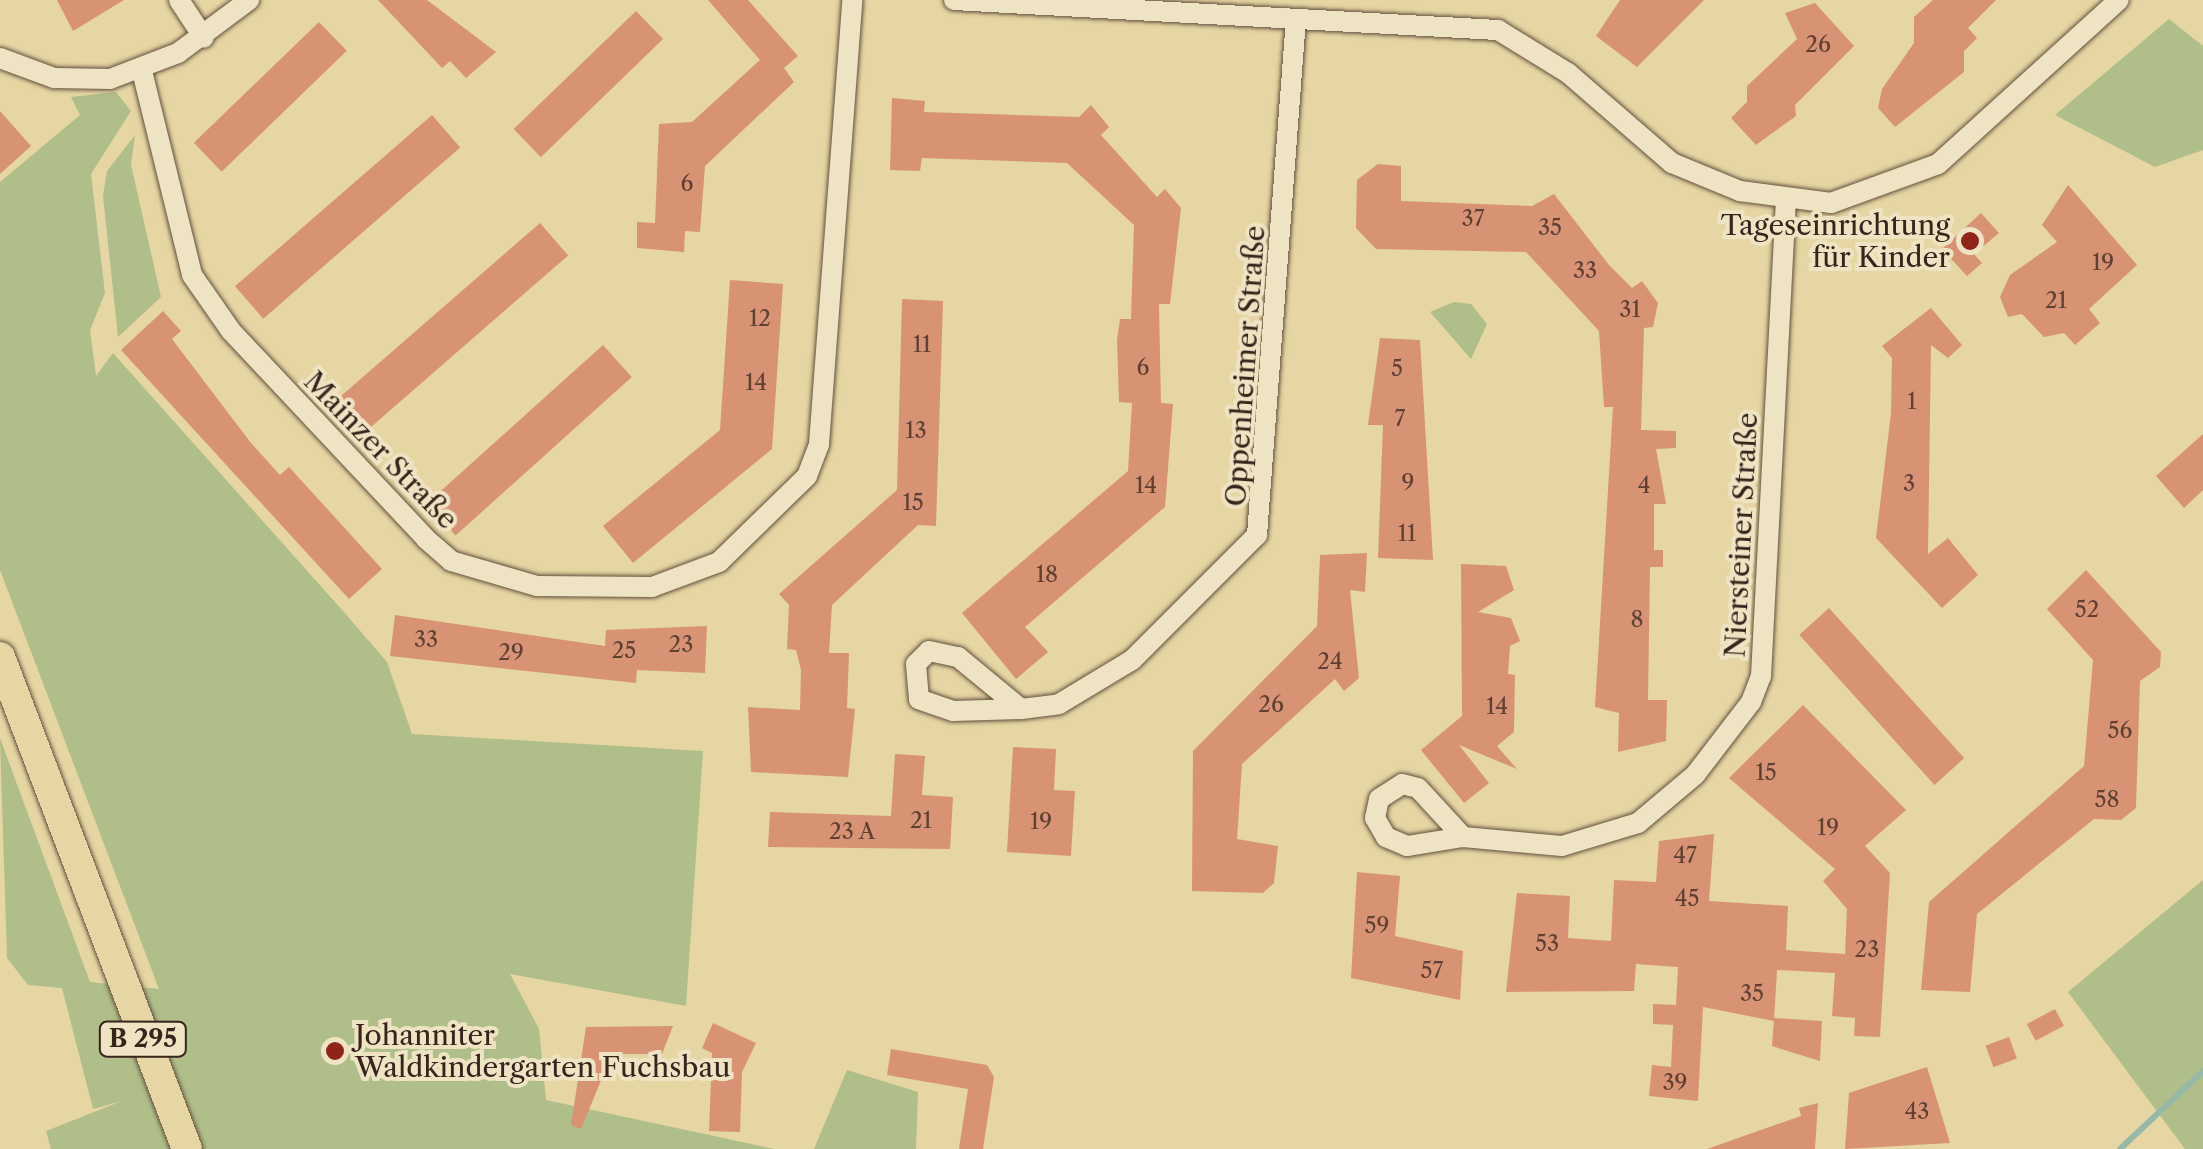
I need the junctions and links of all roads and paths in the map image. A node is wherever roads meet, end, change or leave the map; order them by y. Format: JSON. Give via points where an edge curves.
{"nodes":[{"id":1,"x":178,"y":0,"type":"edge"},
{"id":2,"x":249,"y":0,"type":"edge"},
{"id":3,"x":852,"y":0,"type":"edge"},
{"id":4,"x":954,"y":0,"type":"edge"},
{"id":5,"x":2119,"y":0,"type":"edge"},
{"id":6,"x":1296,"y":19,"type":"junction"},
{"id":7,"x":204,"y":38,"type":"junction"},
{"id":8,"x":0,"y":58,"type":"edge"},
{"id":9,"x":142,"y":71,"type":"junction"},
{"id":10,"x":1786,"y":202,"type":"junction"},
{"id":11,"x":0,"y":657,"type":"edge"},
{"id":12,"x":1021,"y":709,"type":"junction"},
{"id":13,"x":1462,"y":836,"type":"dead end"},
{"id":14,"x":187,"y":1149,"type":"edge"}],
"edges":[{"from":1,"to":7,"type":"street"},
{"from":2,"to":7,"type":"street"},
{"from":3,"to":9,"type":"street","name":"Mainzer Straße","via":[[819,444],[807,476],[720,562],[652,587],[537,586],[450,560],[426,539],[231,331],[192,275]]},
{"from":4,"to":6,"type":"street"},
{"from":5,"to":10,"type":"street","via":[[1938,164],[1864,196]]},
{"from":6,"to":10,"type":"street","via":[[1498,30],[1568,73],[1672,163]]},
{"from":6,"to":12,"type":"street","name":"Oppenheimer Straße","via":[[1257,535],[1132,660],[1059,704]]},
{"from":7,"to":9,"type":"street"},
{"from":8,"to":9,"type":"street","via":[[80,82]]},
{"from":10,"to":13,"type":"street","name":"Niersteiner Straße","via":[[1760,676],[1751,702],[1696,775],[1638,823],[1562,846]]},
{"from":11,"to":14,"type":"main road","number":"B 295"},
{"from":12,"to":12,"type":"street","name":"Oppenheimer Straße","via":[[958,657],[929,650],[916,664],[919,699],[953,712]]}]}
